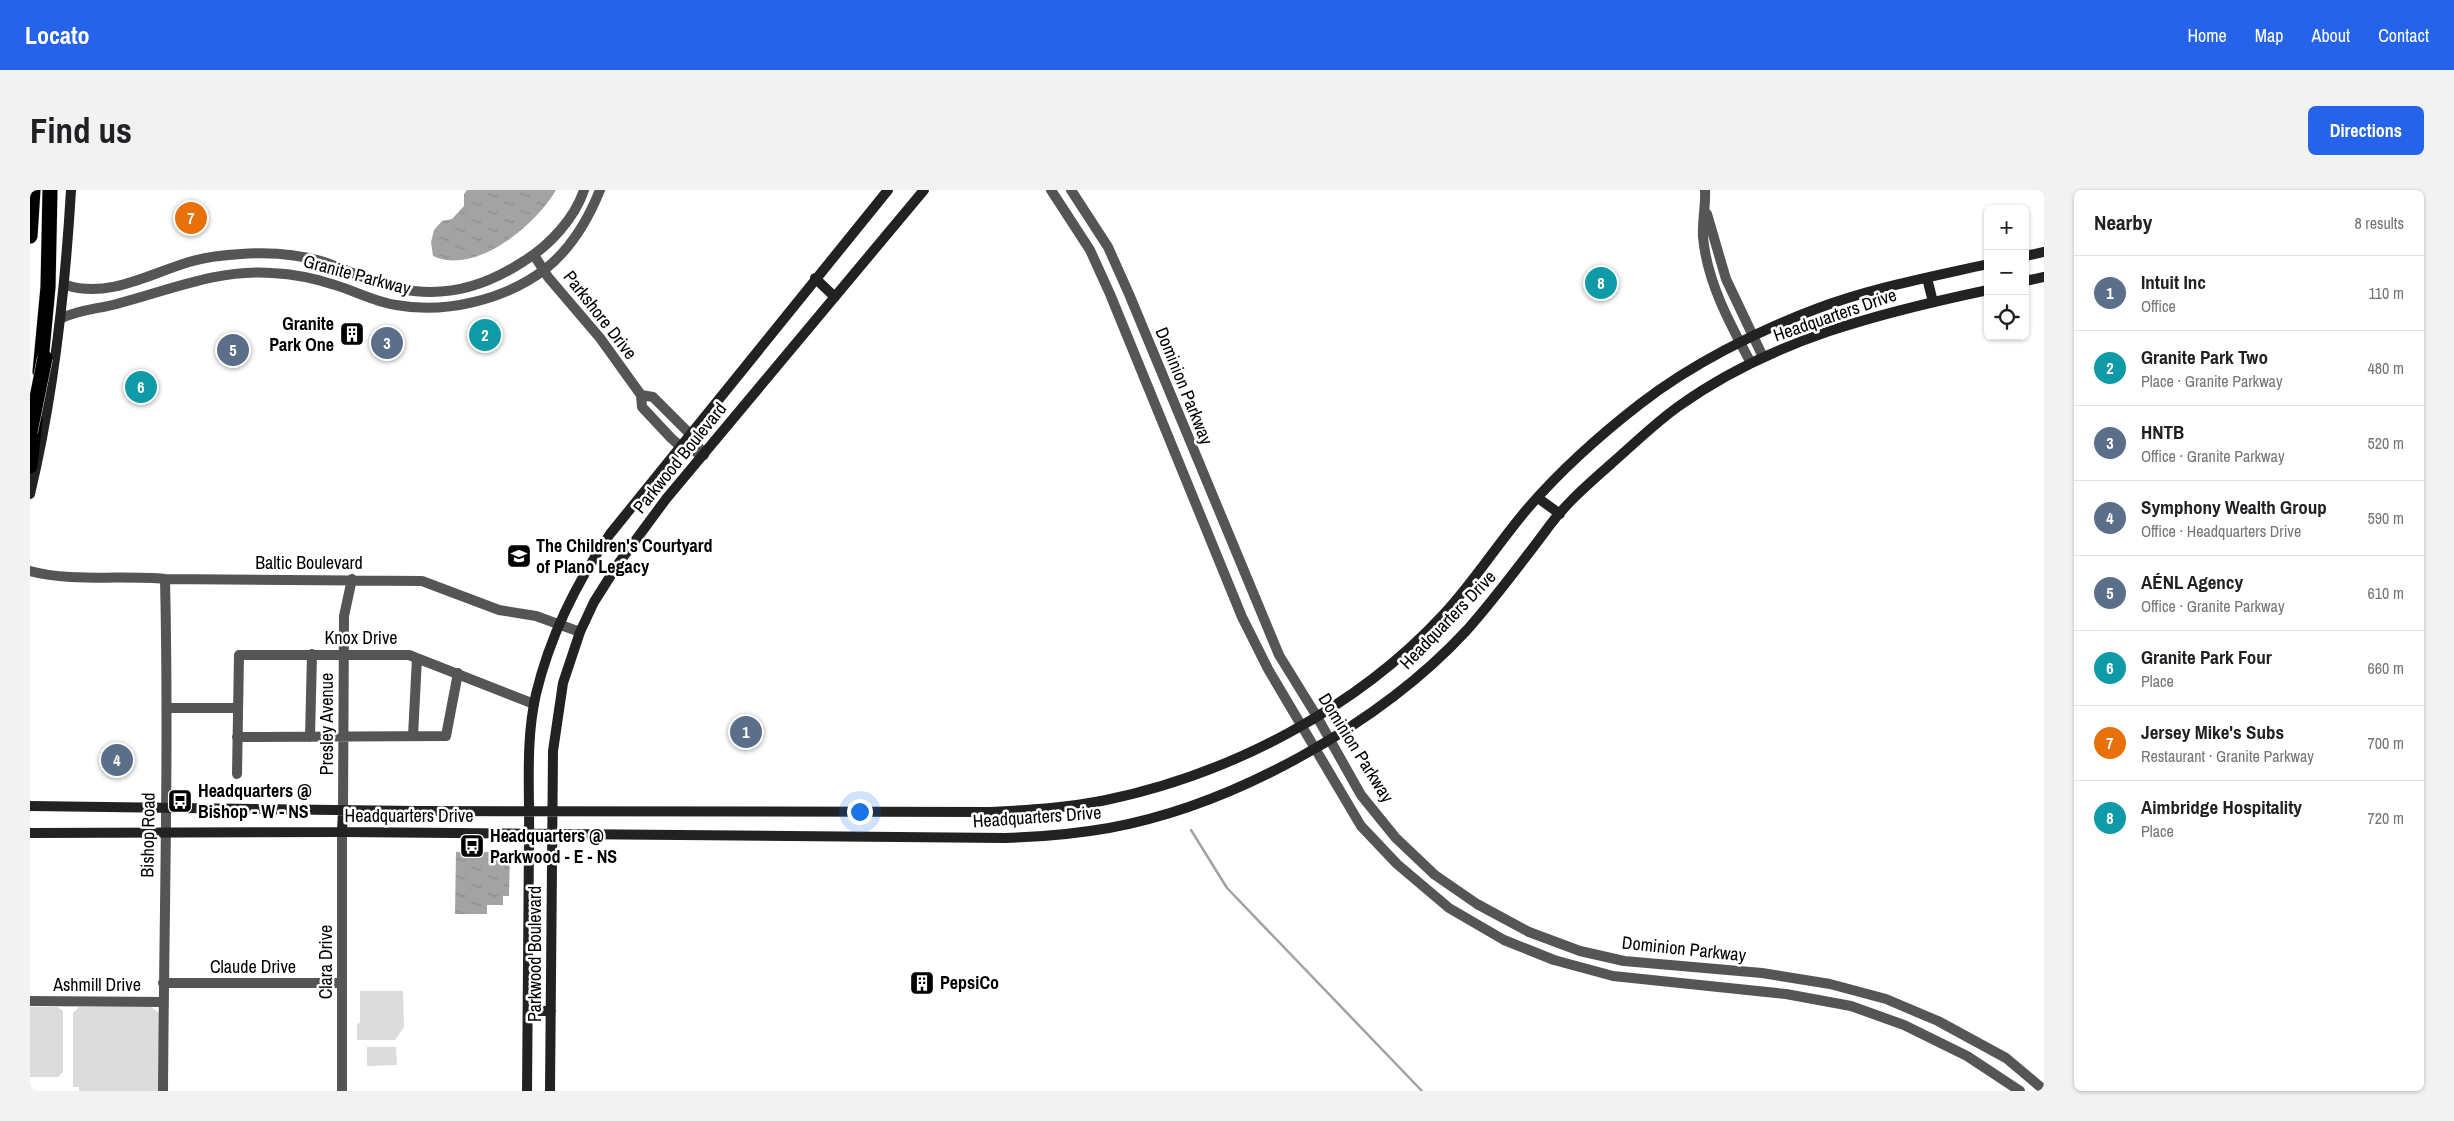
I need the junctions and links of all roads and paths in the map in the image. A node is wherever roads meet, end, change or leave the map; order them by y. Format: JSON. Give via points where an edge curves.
{"nodes":[{"id":1,"x":33,"y":190,"type":"edge"},
{"id":2,"x":50,"y":190,"type":"edge"},
{"id":3,"x":59,"y":190,"type":"edge"},
{"id":4,"x":71,"y":190,"type":"edge"},
{"id":5,"x":584,"y":190,"type":"edge"},
{"id":6,"x":600,"y":190,"type":"edge"},
{"id":7,"x":888,"y":190,"type":"edge"},
{"id":8,"x":924,"y":190,"type":"edge"},
{"id":9,"x":1051,"y":190,"type":"edge"},
{"id":10,"x":1072,"y":190,"type":"edge"},
{"id":11,"x":1706,"y":190,"type":"edge"},
{"id":12,"x":1086,"y":211,"type":"junction"},
{"id":13,"x":1706,"y":211,"type":"junction"},
{"id":14,"x":1071,"y":220,"type":"junction"},
{"id":15,"x":30,"y":236,"type":"edge"},
{"id":16,"x":2044,"y":252,"type":"edge"},
{"id":17,"x":534,"y":255,"type":"junction"},
{"id":18,"x":2029,"y":255,"type":"edge"},
{"id":19,"x":300,"y":257,"type":"junction"},
{"id":20,"x":1984,"y":265,"type":"edge"},
{"id":21,"x":176,"y":266,"type":"junction"},
{"id":22,"x":544,"y":270,"type":"junction"},
{"id":23,"x":297,"y":275,"type":"junction"},
{"id":24,"x":2044,"y":277,"type":"edge"},
{"id":25,"x":815,"y":278,"type":"junction"},
{"id":26,"x":1927,"y":278,"type":"junction"},
{"id":27,"x":2029,"y":280,"type":"edge"},
{"id":28,"x":183,"y":283,"type":"junction"},
{"id":29,"x":66,"y":285,"type":"junction"},
{"id":30,"x":413,"y":291,"type":"junction"},
{"id":31,"x":1984,"y":291,"type":"edge"},
{"id":32,"x":835,"y":296,"type":"junction"},
{"id":33,"x":1933,"y":302,"type":"junction"},
{"id":34,"x":412,"y":307,"type":"junction"},
{"id":35,"x":62,"y":318,"type":"junction"},
{"id":36,"x":1753,"y":336,"type":"junction"},
{"id":37,"x":1740,"y":343,"type":"junction"},
{"id":38,"x":1763,"y":357,"type":"junction"},
{"id":39,"x":1751,"y":363,"type":"junction"},
{"id":40,"x":641,"y":395,"type":"junction"},
{"id":41,"x":30,"y":432,"type":"edge"},
{"id":42,"x":690,"y":434,"type":"junction"},
{"id":43,"x":680,"y":446,"type":"junction"},
{"id":44,"x":704,"y":455,"type":"junction"},
{"id":45,"x":30,"y":466,"type":"edge"},
{"id":46,"x":30,"y":494,"type":"edge"},
{"id":47,"x":1538,"y":498,"type":"junction"},
{"id":48,"x":1560,"y":514,"type":"junction"},
{"id":49,"x":1232,"y":544,"type":"junction"},
{"id":50,"x":1216,"y":551,"type":"junction"},
{"id":51,"x":30,"y":571,"type":"edge"},
{"id":52,"x":166,"y":578,"type":"junction"},
{"id":53,"x":352,"y":579,"type":"junction"},
{"id":54,"x":560,"y":624,"type":"junction"},
{"id":55,"x":580,"y":632,"type":"junction"},
{"id":56,"x":312,"y":654,"type":"junction"},
{"id":57,"x":343,"y":654,"type":"junction"},
{"id":58,"x":418,"y":658,"type":"junction"},
{"id":59,"x":458,"y":673,"type":"junction"},
{"id":60,"x":534,"y":704,"type":"junction"},
{"id":61,"x":168,"y":708,"type":"junction"},
{"id":62,"x":238,"y":708,"type":"junction"},
{"id":63,"x":1316,"y":715,"type":"junction"},
{"id":64,"x":1301,"y":724,"type":"junction"},
{"id":65,"x":414,"y":736,"type":"junction"},
{"id":66,"x":237,"y":737,"type":"junction"},
{"id":67,"x":310,"y":737,"type":"junction"},
{"id":68,"x":343,"y":737,"type":"junction"},
{"id":69,"x":1330,"y":739,"type":"junction"},
{"id":70,"x":1315,"y":748,"type":"junction"},
{"id":71,"x":237,"y":774,"type":"dead end"},
{"id":72,"x":30,"y":806,"type":"edge"},
{"id":73,"x":164,"y":808,"type":"junction"},
{"id":74,"x":343,"y":810,"type":"junction"},
{"id":75,"x":529,"y":811,"type":"junction"},
{"id":76,"x":552,"y":811,"type":"junction"},
{"id":77,"x":164,"y":832,"type":"junction"},
{"id":78,"x":342,"y":832,"type":"junction"},
{"id":79,"x":30,"y":833,"type":"edge"},
{"id":80,"x":529,"y":834,"type":"junction"},
{"id":81,"x":552,"y":834,"type":"junction"},
{"id":82,"x":1675,"y":966,"type":"junction"},
{"id":83,"x":163,"y":983,"type":"junction"},
{"id":84,"x":342,"y":983,"type":"junction"},
{"id":85,"x":1674,"y":984,"type":"junction"},
{"id":86,"x":1855,"y":991,"type":"junction"},
{"id":87,"x":30,"y":1001,"type":"edge"},
{"id":88,"x":163,"y":1002,"type":"junction"},
{"id":89,"x":1851,"y":1006,"type":"junction"},
{"id":90,"x":528,"y":1011,"type":"junction"},
{"id":91,"x":551,"y":1011,"type":"junction"},
{"id":92,"x":2040,"y":1090,"type":"edge"},
{"id":93,"x":163,"y":1091,"type":"edge"},
{"id":94,"x":342,"y":1091,"type":"edge"},
{"id":95,"x":527,"y":1091,"type":"edge"},
{"id":96,"x":550,"y":1091,"type":"edge"},
{"id":97,"x":2020,"y":1091,"type":"edge"}],
"edges":[{"from":1,"to":15,"type":"highway"},
{"from":2,"to":45,"type":"highway","via":[[48,287]]},
{"from":3,"to":41,"type":"highway","bridge":true,"via":[[55,281],[45,358]]},
{"from":4,"to":29,"type":"main road"},
{"from":5,"to":17,"type":"street","name":"Granite Parkway","via":[[573,212]]},
{"from":6,"to":22,"type":"street","name":"Granite Parkway","via":[[592,211],[571,242]]},
{"from":7,"to":25,"type":"main road","name":"Parkwood Boulevard"},
{"from":8,"to":32,"type":"main road","name":"Parkwood Boulevard"},
{"from":9,"to":14,"type":"street","name":"Dominion Parkway"},
{"from":10,"to":12,"type":"street","name":"Dominion Parkway"},
{"from":11,"to":13,"type":"street"},
{"from":12,"to":14,"type":"street"},
{"from":12,"to":49,"type":"street","name":"Dominion Parkway","via":[[1108,247],[1129,294]]},
{"from":13,"to":36,"type":"street","via":[[1726,279]]},
{"from":13,"to":37,"type":"street","via":[[1705,256]]},
{"from":14,"to":50,"type":"street","name":"Dominion Parkway","via":[[1090,250],[1110,294]]},
{"from":16,"to":18,"type":"main road"},
{"from":17,"to":22,"type":"street","name":"Parkshore Drive"},
{"from":17,"to":30,"type":"street","name":"Granite Parkway","via":[[479,285],[447,291]]},
{"from":19,"to":21,"type":"street","name":"Granite Parkway","via":[[240,254],[210,257]]},
{"from":19,"to":23,"type":"street"},
{"from":19,"to":30,"type":"street","name":"Granite Parkway"},
{"from":20,"to":26,"type":"main road","name":"Headquarters Drive"},
{"from":21,"to":28,"type":"street"},
{"from":21,"to":29,"type":"street","name":"Granite Parkway","via":[[119,286],[79,289]]},
{"from":22,"to":34,"type":"street","name":"Granite Parkway","via":[[485,299],[448,306]]},
{"from":22,"to":40,"type":"street","name":"Parkshore Drive","via":[[600,338]]},
{"from":23,"to":28,"type":"street","name":"Granite Parkway","via":[[237,273]]},
{"from":23,"to":34,"type":"street","name":"Granite Parkway","via":[[378,301]]},
{"from":24,"to":27,"type":"main road"},
{"from":25,"to":32,"type":"main road"},
{"from":25,"to":42,"type":"main road","name":"Parkwood Boulevard"},
{"from":26,"to":33,"type":"main road"},
{"from":26,"to":36,"type":"main road","name":"Headquarters Drive","via":[[1817,308]]},
{"from":28,"to":35,"type":"street","name":"Granite Parkway","via":[[120,303],[78,310]]},
{"from":29,"to":35,"type":"main road"},
{"from":30,"to":34,"type":"street"},
{"from":31,"to":33,"type":"main road","name":"Headquarters Drive"},
{"from":32,"to":44,"type":"main road","name":"Parkwood Boulevard"},
{"from":33,"to":38,"type":"main road","name":"Headquarters Drive","via":[[1858,320]]},
{"from":35,"to":46,"type":"main road","via":[[55,372]]},
{"from":36,"to":37,"type":"main road","name":"Headquarters Drive"},
{"from":36,"to":38,"type":"street"},
{"from":37,"to":39,"type":"street"},
{"from":37,"to":47,"type":"main road","name":"Headquarters Drive","via":[[1642,402],[1590,445]]},
{"from":38,"to":39,"type":"main road","name":"Headquarters Drive"},
{"from":39,"to":48,"type":"main road","name":"Headquarters Drive","via":[[1677,407],[1636,441]]},
{"from":40,"to":42,"type":"street","name":"Parkshore Drive","via":[[652,397]]},
{"from":40,"to":43,"type":"street","name":"Parkshore Drive","via":[[642,407]]},
{"from":42,"to":43,"type":"main road","name":"Parkwood Boulevard"},
{"from":42,"to":44,"type":"street","name":"Parkshore Drive"},
{"from":43,"to":44,"type":"street","name":"Parkshore Drive"},
{"from":43,"to":54,"type":"main road","name":"Parkwood Boulevard","via":[[599,550]]},
{"from":44,"to":55,"type":"main road","name":"Parkwood Boulevard","via":[[629,548],[594,602]]},
{"from":47,"to":48,"type":"main road"},
{"from":47,"to":63,"type":"main road","name":"Headquarters Drive","via":[[1430,628],[1379,674]]},
{"from":48,"to":69,"type":"main road","name":"Headquarters Drive","via":[[1492,601],[1439,658],[1386,702]]},
{"from":49,"to":50,"type":"street"},
{"from":49,"to":63,"type":"street","name":"Dominion Parkway","via":[[1279,656]]},
{"from":50,"to":64,"type":"street","name":"Dominion Parkway","via":[[1262,659]]},
{"from":51,"to":52,"type":"street","name":"Baltic Boulevard","via":[[62,576]]},
{"from":52,"to":53,"type":"street","name":"Baltic Boulevard"},
{"from":52,"to":61,"type":"street","name":"Bishop Road"},
{"from":53,"to":54,"type":"street","name":"Baltic Boulevard","via":[[422,581],[499,610]]},
{"from":53,"to":57,"type":"street","name":"Presley Avenue","via":[[344,616]]},
{"from":54,"to":55,"type":"street","name":"Baltic Boulevard"},
{"from":54,"to":60,"type":"main road","name":"Parkwood Boulevard"},
{"from":55,"to":76,"type":"main road","name":"Parkwood Boulevard","via":[[565,675],[558,711],[553,751]]},
{"from":56,"to":57,"type":"street","name":"Knox Drive"},
{"from":56,"to":62,"type":"street","name":"Knox Drive","via":[[239,655]]},
{"from":56,"to":67,"type":"street"},
{"from":57,"to":58,"type":"street","name":"Knox Drive","via":[[394,654]]},
{"from":57,"to":68,"type":"street","name":"Presley Avenue"},
{"from":58,"to":59,"type":"street","name":"Knox Drive"},
{"from":58,"to":65,"type":"street"},
{"from":59,"to":60,"type":"street","name":"Knox Drive"},
{"from":59,"to":65,"type":"street","via":[[446,736]]},
{"from":60,"to":75,"type":"main road","name":"Parkwood Boulevard"},
{"from":61,"to":62,"type":"street"},
{"from":61,"to":73,"type":"street","name":"Bishop Road"},
{"from":62,"to":66,"type":"street"},
{"from":63,"to":64,"type":"main road","name":"Headquarters Drive"},
{"from":63,"to":69,"type":"street","name":"Dominion Parkway"},
{"from":64,"to":70,"type":"street","name":"Dominion Parkway"},
{"from":64,"to":76,"type":"main road","name":"Headquarters Drive","via":[[1202,771],[1106,800],[1056,807],[989,812]]},
{"from":65,"to":68,"type":"street"},
{"from":66,"to":67,"type":"street"},
{"from":66,"to":71,"type":"street"},
{"from":67,"to":68,"type":"street"},
{"from":68,"to":74,"type":"street","name":"Presley Avenue"},
{"from":69,"to":70,"type":"main road","name":"Headquarters Drive"},
{"from":69,"to":82,"type":"street","name":"Dominion Parkway","via":[[1361,795],[1395,837],[1435,875],[1477,904],[1529,932],[1580,951],[1624,961]]},
{"from":70,"to":81,"type":"main road","name":"Headquarters Drive","via":[[1262,776],[1190,806],[1112,827],[1055,835],[969,838]]},
{"from":70,"to":85,"type":"street","name":"Dominion Parkway","via":[[1361,826],[1397,864],[1449,908],[1504,940],[1554,960],[1613,976]]},
{"from":72,"to":73,"type":"main road","name":"Headquarters Drive"},
{"from":73,"to":74,"type":"main road","name":"Headquarters Drive"},
{"from":73,"to":77,"type":"street","name":"Bishop Road"},
{"from":74,"to":75,"type":"main road","name":"Headquarters Drive"},
{"from":74,"to":78,"type":"main road"},
{"from":75,"to":76,"type":"main road","name":"Headquarters Drive"},
{"from":75,"to":80,"type":"main road","name":"Parkwood Boulevard"},
{"from":76,"to":81,"type":"main road","name":"Parkwood Boulevard"},
{"from":77,"to":78,"type":"main road","name":"Headquarters Drive"},
{"from":77,"to":79,"type":"main road","name":"Headquarters Drive"},
{"from":77,"to":83,"type":"street","name":"Bishop Road"},
{"from":78,"to":80,"type":"main road","name":"Headquarters Drive"},
{"from":78,"to":84,"type":"street","name":"Clara Drive"},
{"from":80,"to":81,"type":"main road","name":"Headquarters Drive"},
{"from":80,"to":90,"type":"main road","name":"Parkwood Boulevard"},
{"from":81,"to":91,"type":"main road","name":"Parkwood Boulevard"},
{"from":82,"to":85,"type":"street"},
{"from":82,"to":86,"type":"street","name":"Dominion Parkway","via":[[1762,973]]},
{"from":83,"to":84,"type":"street","name":"Claude Drive"},
{"from":83,"to":88,"type":"street","name":"Bishop Road"},
{"from":84,"to":94,"type":"street","name":"Clara Drive"},
{"from":85,"to":89,"type":"street","name":"Dominion Parkway","via":[[1786,994]]},
{"from":86,"to":89,"type":"street"},
{"from":86,"to":92,"type":"street","name":"Dominion Parkway","via":[[1886,999],[1938,1021],[2006,1058]]},
{"from":87,"to":88,"type":"street","name":"Ashmill Drive"},
{"from":88,"to":93,"type":"street","name":"Bishop Road"},
{"from":89,"to":97,"type":"street","name":"Dominion Parkway","via":[[1904,1025],[1967,1056]]},
{"from":90,"to":91,"type":"main road"},
{"from":90,"to":95,"type":"main road","name":"Parkwood Boulevard"},
{"from":91,"to":96,"type":"main road","name":"Parkwood Boulevard"}]}
